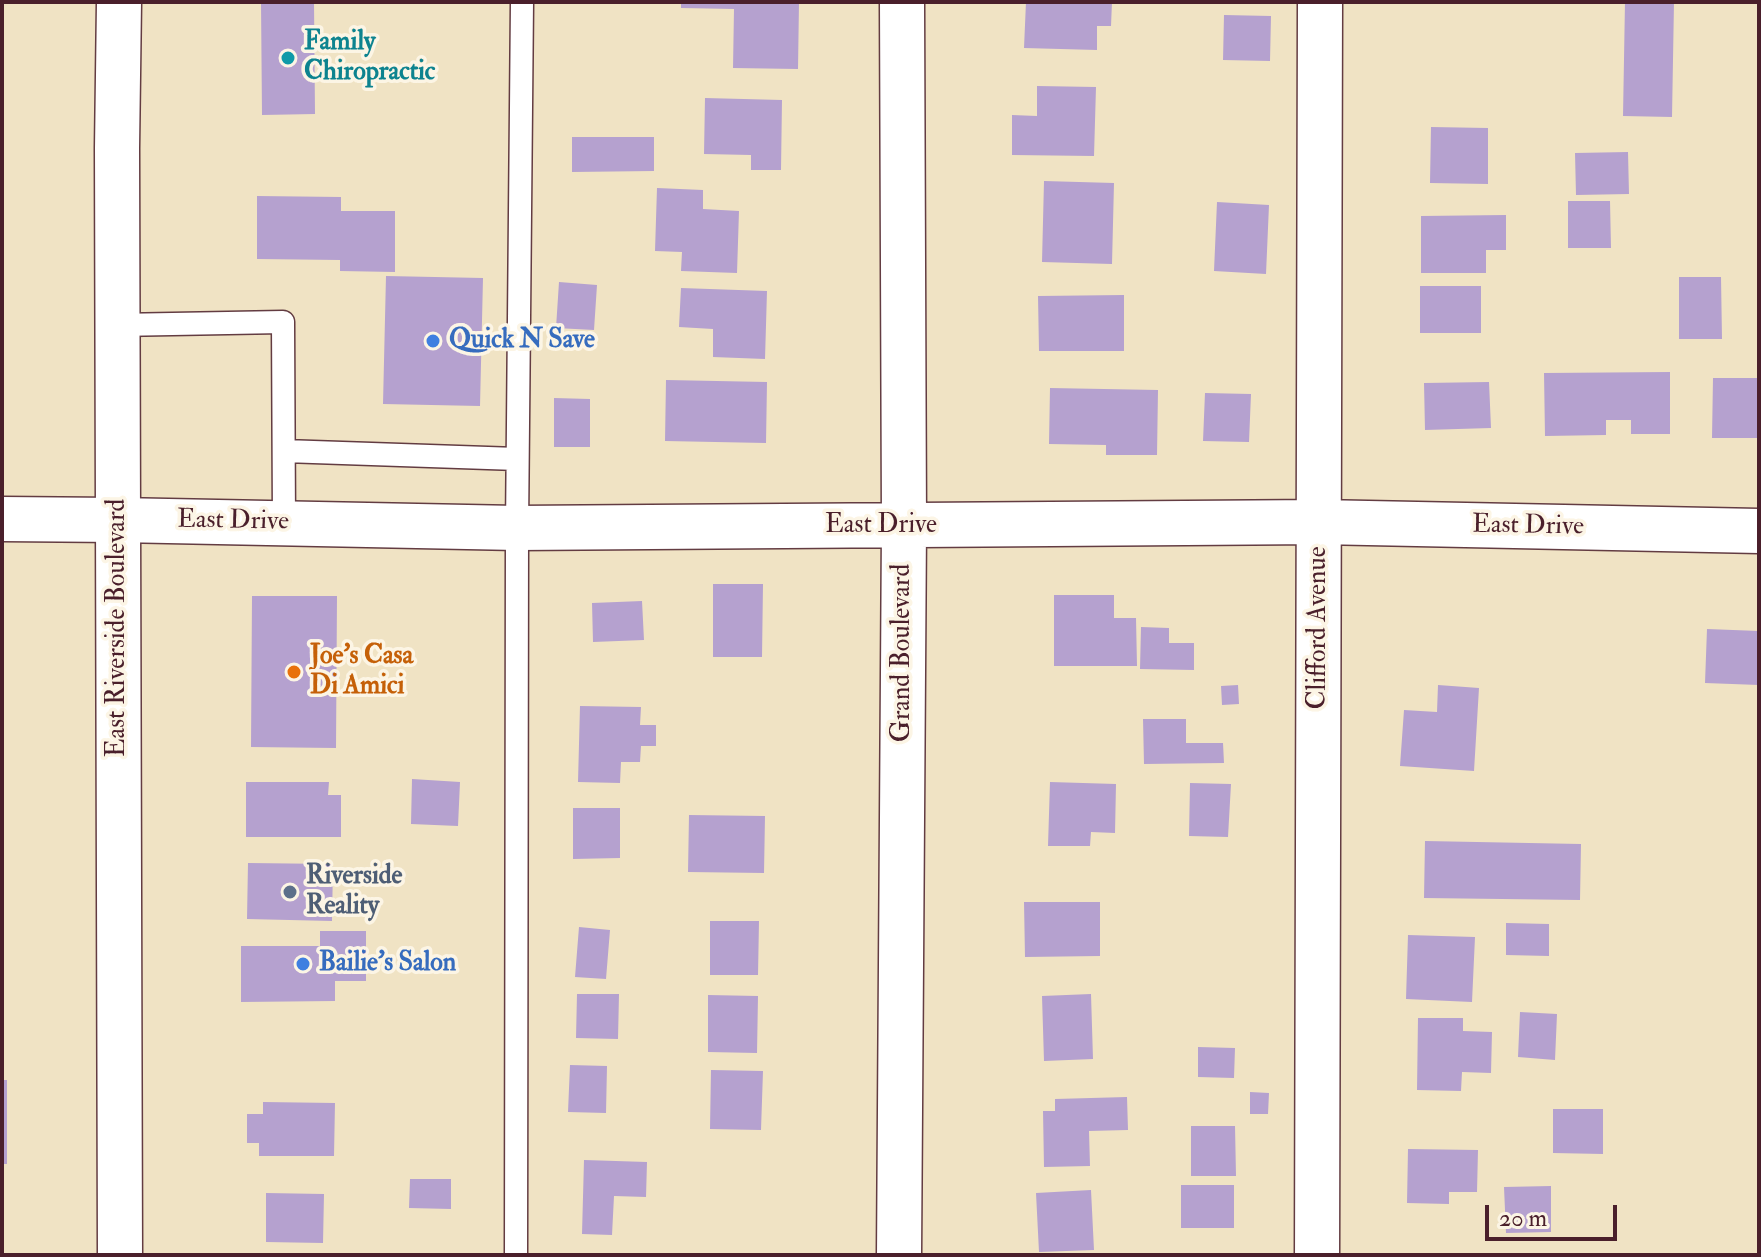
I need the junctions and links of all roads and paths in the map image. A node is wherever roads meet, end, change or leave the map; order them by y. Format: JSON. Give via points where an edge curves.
{"nodes":[{"id":1,"x":119,"y":2,"type":"edge"},
{"id":2,"x":522,"y":2,"type":"edge"},
{"id":3,"x":902,"y":2,"type":"edge"},
{"id":4,"x":1320,"y":2,"type":"edge"},
{"id":5,"x":117,"y":325,"type":"junction"},
{"id":6,"x":284,"y":451,"type":"junction"},
{"id":7,"x":517,"y":459,"type":"junction"},
{"id":8,"x":2,"y":519,"type":"edge"},
{"id":9,"x":118,"y":520,"type":"junction"},
{"id":10,"x":1319,"y":522,"type":"junction"},
{"id":11,"x":284,"y":523,"type":"junction"},
{"id":12,"x":904,"y":526,"type":"junction"},
{"id":13,"x":517,"y":528,"type":"junction"},
{"id":14,"x":1759,"y":531,"type":"edge"},
{"id":15,"x":120,"y":1255,"type":"edge"},
{"id":16,"x":516,"y":1255,"type":"edge"},
{"id":17,"x":899,"y":1255,"type":"edge"},
{"id":18,"x":1317,"y":1255,"type":"edge"}],
"edges":[{"from":1,"to":5,"type":"street","name":"East Riverside Boulevard"},
{"from":2,"to":7,"type":"lane"},
{"from":3,"to":12,"type":"street","name":"Grand Boulevard"},
{"from":4,"to":10,"type":"street","name":"Clifford Avenue"},
{"from":5,"to":6,"type":"lane","via":[[283,322]]},
{"from":5,"to":9,"type":"street","name":"East Riverside Boulevard"},
{"from":6,"to":7,"type":"lane"},
{"from":6,"to":11,"type":"lane"},
{"from":7,"to":13,"type":"lane"},
{"from":8,"to":9,"type":"street","name":"East Drive"},
{"from":9,"to":11,"type":"street","name":"East Drive"},
{"from":9,"to":15,"type":"street","name":"East Riverside Boulevard"},
{"from":10,"to":12,"type":"street","name":"East Drive"},
{"from":10,"to":14,"type":"street","name":"East Drive"},
{"from":10,"to":18,"type":"street","name":"Clifford Avenue"},
{"from":11,"to":13,"type":"street","name":"East Drive"},
{"from":12,"to":13,"type":"street","name":"East Drive"},
{"from":12,"to":17,"type":"street","name":"Grand Boulevard"},
{"from":13,"to":16,"type":"lane"}]}
